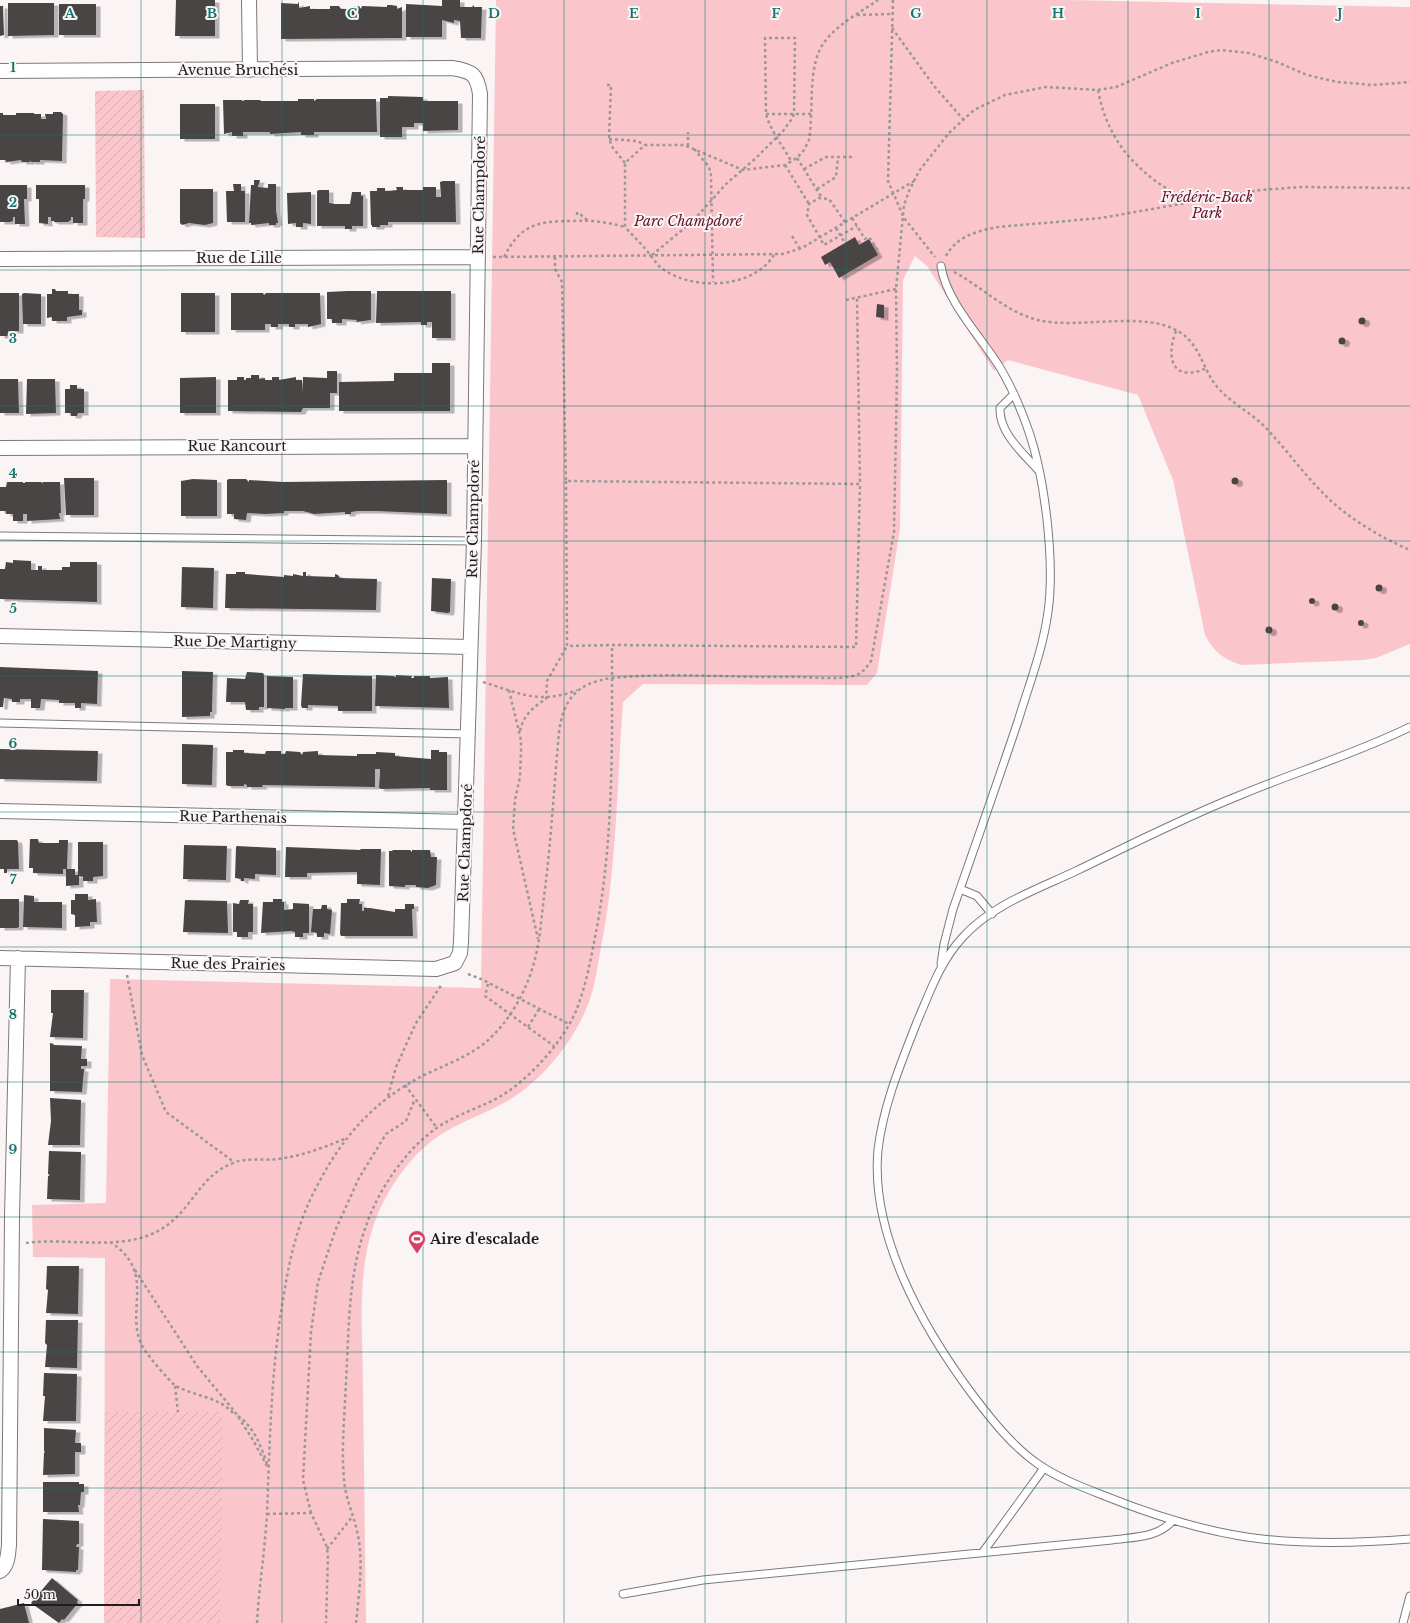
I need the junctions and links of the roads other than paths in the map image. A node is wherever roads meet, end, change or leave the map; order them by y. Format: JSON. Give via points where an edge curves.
{"nodes":[{"id":1,"x":249,"y":0,"type":"edge"},
{"id":2,"x":250,"y":70,"type":"junction"},
{"id":3,"x":0,"y":71,"type":"edge"},
{"id":4,"x":474,"y":75,"type":"joint"},
{"id":5,"x":478,"y":257,"type":"junction"},
{"id":6,"x":0,"y":259,"type":"edge"},
{"id":7,"x":941,"y":266,"type":"road end"},
{"id":8,"x":1014,"y":394,"type":"junction"},
{"id":9,"x":474,"y":446,"type":"junction"},
{"id":10,"x":0,"y":448,"type":"edge"},
{"id":11,"x":1039,"y":471,"type":"junction"},
{"id":12,"x":0,"y":536,"type":"edge"},
{"id":13,"x":474,"y":541,"type":"junction"},
{"id":14,"x":0,"y":636,"type":"edge"},
{"id":15,"x":470,"y":647,"type":"junction"},
{"id":16,"x":0,"y":724,"type":"edge"},
{"id":17,"x":1410,"y":727,"type":"edge"},
{"id":18,"x":468,"y":734,"type":"junction"},
{"id":19,"x":0,"y":811,"type":"edge"},
{"id":20,"x":466,"y":822,"type":"junction"},
{"id":21,"x":960,"y":889,"type":"junction"},
{"id":22,"x":992,"y":914,"type":"junction"},
{"id":23,"x":0,"y":958,"type":"edge"},
{"id":24,"x":18,"y":958,"type":"junction"},
{"id":25,"x":456,"y":963,"type":"joint"},
{"id":26,"x":940,"y":966,"type":"junction"},
{"id":27,"x":6,"y":1229,"type":"edge"},
{"id":28,"x":5,"y":1403,"type":"edge"},
{"id":29,"x":1044,"y":1468,"type":"junction"},
{"id":30,"x":1173,"y":1520,"type":"junction"},
{"id":31,"x":1410,"y":1539,"type":"edge"},
{"id":32,"x":983,"y":1552,"type":"junction"},
{"id":33,"x":2,"y":1570,"type":"edge"},
{"id":34,"x":623,"y":1594,"type":"dead end"},
{"id":35,"x":1410,"y":1596,"type":"edge"},
{"id":36,"x":1403,"y":1623,"type":"edge"}],
"edges":[{"from":1,"to":2,"type":"street"},
{"from":2,"to":3,"type":"street","name":"Avenue Bruchési"},
{"from":2,"to":4,"type":"street","name":"Avenue Bruchési","via":[[452,68]]},
{"from":4,"to":5,"type":"street","name":"Rue Champdoré","via":[[480,94]]},
{"from":5,"to":6,"type":"street","name":"Rue de Lille"},
{"from":5,"to":9,"type":"street","name":"Rue Champdoré"},
{"from":7,"to":8,"type":"lane","via":[[951,294]]},
{"from":8,"to":11,"type":"lane","via":[[1030,434]]},
{"from":8,"to":11,"type":"lane","via":[[1000,408],[1002,421],[1012,439]]},
{"from":9,"to":10,"type":"street","name":"Rue Rancourt"},
{"from":9,"to":13,"type":"street","name":"Rue Champdoré"},
{"from":11,"to":21,"type":"lane","via":[[1049,556],[1048,612],[1030,683]]},
{"from":12,"to":13,"type":"lane"},
{"from":13,"to":15,"type":"street","name":"Rue Champdoré"},
{"from":14,"to":15,"type":"street","name":"Rue De Martigny"},
{"from":15,"to":18,"type":"street","name":"Rue Champdoré"},
{"from":16,"to":18,"type":"lane"},
{"from":17,"to":22,"type":"lane","via":[[1232,798],[1010,903]]},
{"from":18,"to":20,"type":"street","name":"Rue Champdoré"},
{"from":19,"to":20,"type":"street","name":"Rue Parthenais"},
{"from":20,"to":25,"type":"street","name":"Rue Champdoré","via":[[461,942]]},
{"from":21,"to":22,"type":"lane","via":[[977,896]]},
{"from":21,"to":26,"type":"lane"},
{"from":22,"to":26,"type":"lane","via":[[965,934]]},
{"from":23,"to":24,"type":"street","name":"Rue des Prairies"},
{"from":24,"to":25,"type":"street","name":"Rue des Prairies","via":[[436,969]]},
{"from":24,"to":27,"type":"street"},
{"from":26,"to":29,"type":"lane","via":[[900,1062],[883,1127],[878,1150],[878,1170],[884,1216],[906,1284],[936,1341],[988,1415],[1022,1451]]},
{"from":27,"to":28,"type":"street"},
{"from":28,"to":33,"type":"street","via":[[9,1545],[8,1559]]},
{"from":29,"to":30,"type":"lane","via":[[1096,1493]]},
{"from":29,"to":32,"type":"lane"},
{"from":30,"to":31,"type":"lane","via":[[1222,1533],[1262,1539],[1317,1542]]},
{"from":30,"to":32,"type":"lane","via":[[1163,1529],[1143,1536]]},
{"from":32,"to":34,"type":"lane","via":[[703,1580]]},
{"from":35,"to":36,"type":"lane"}]}
